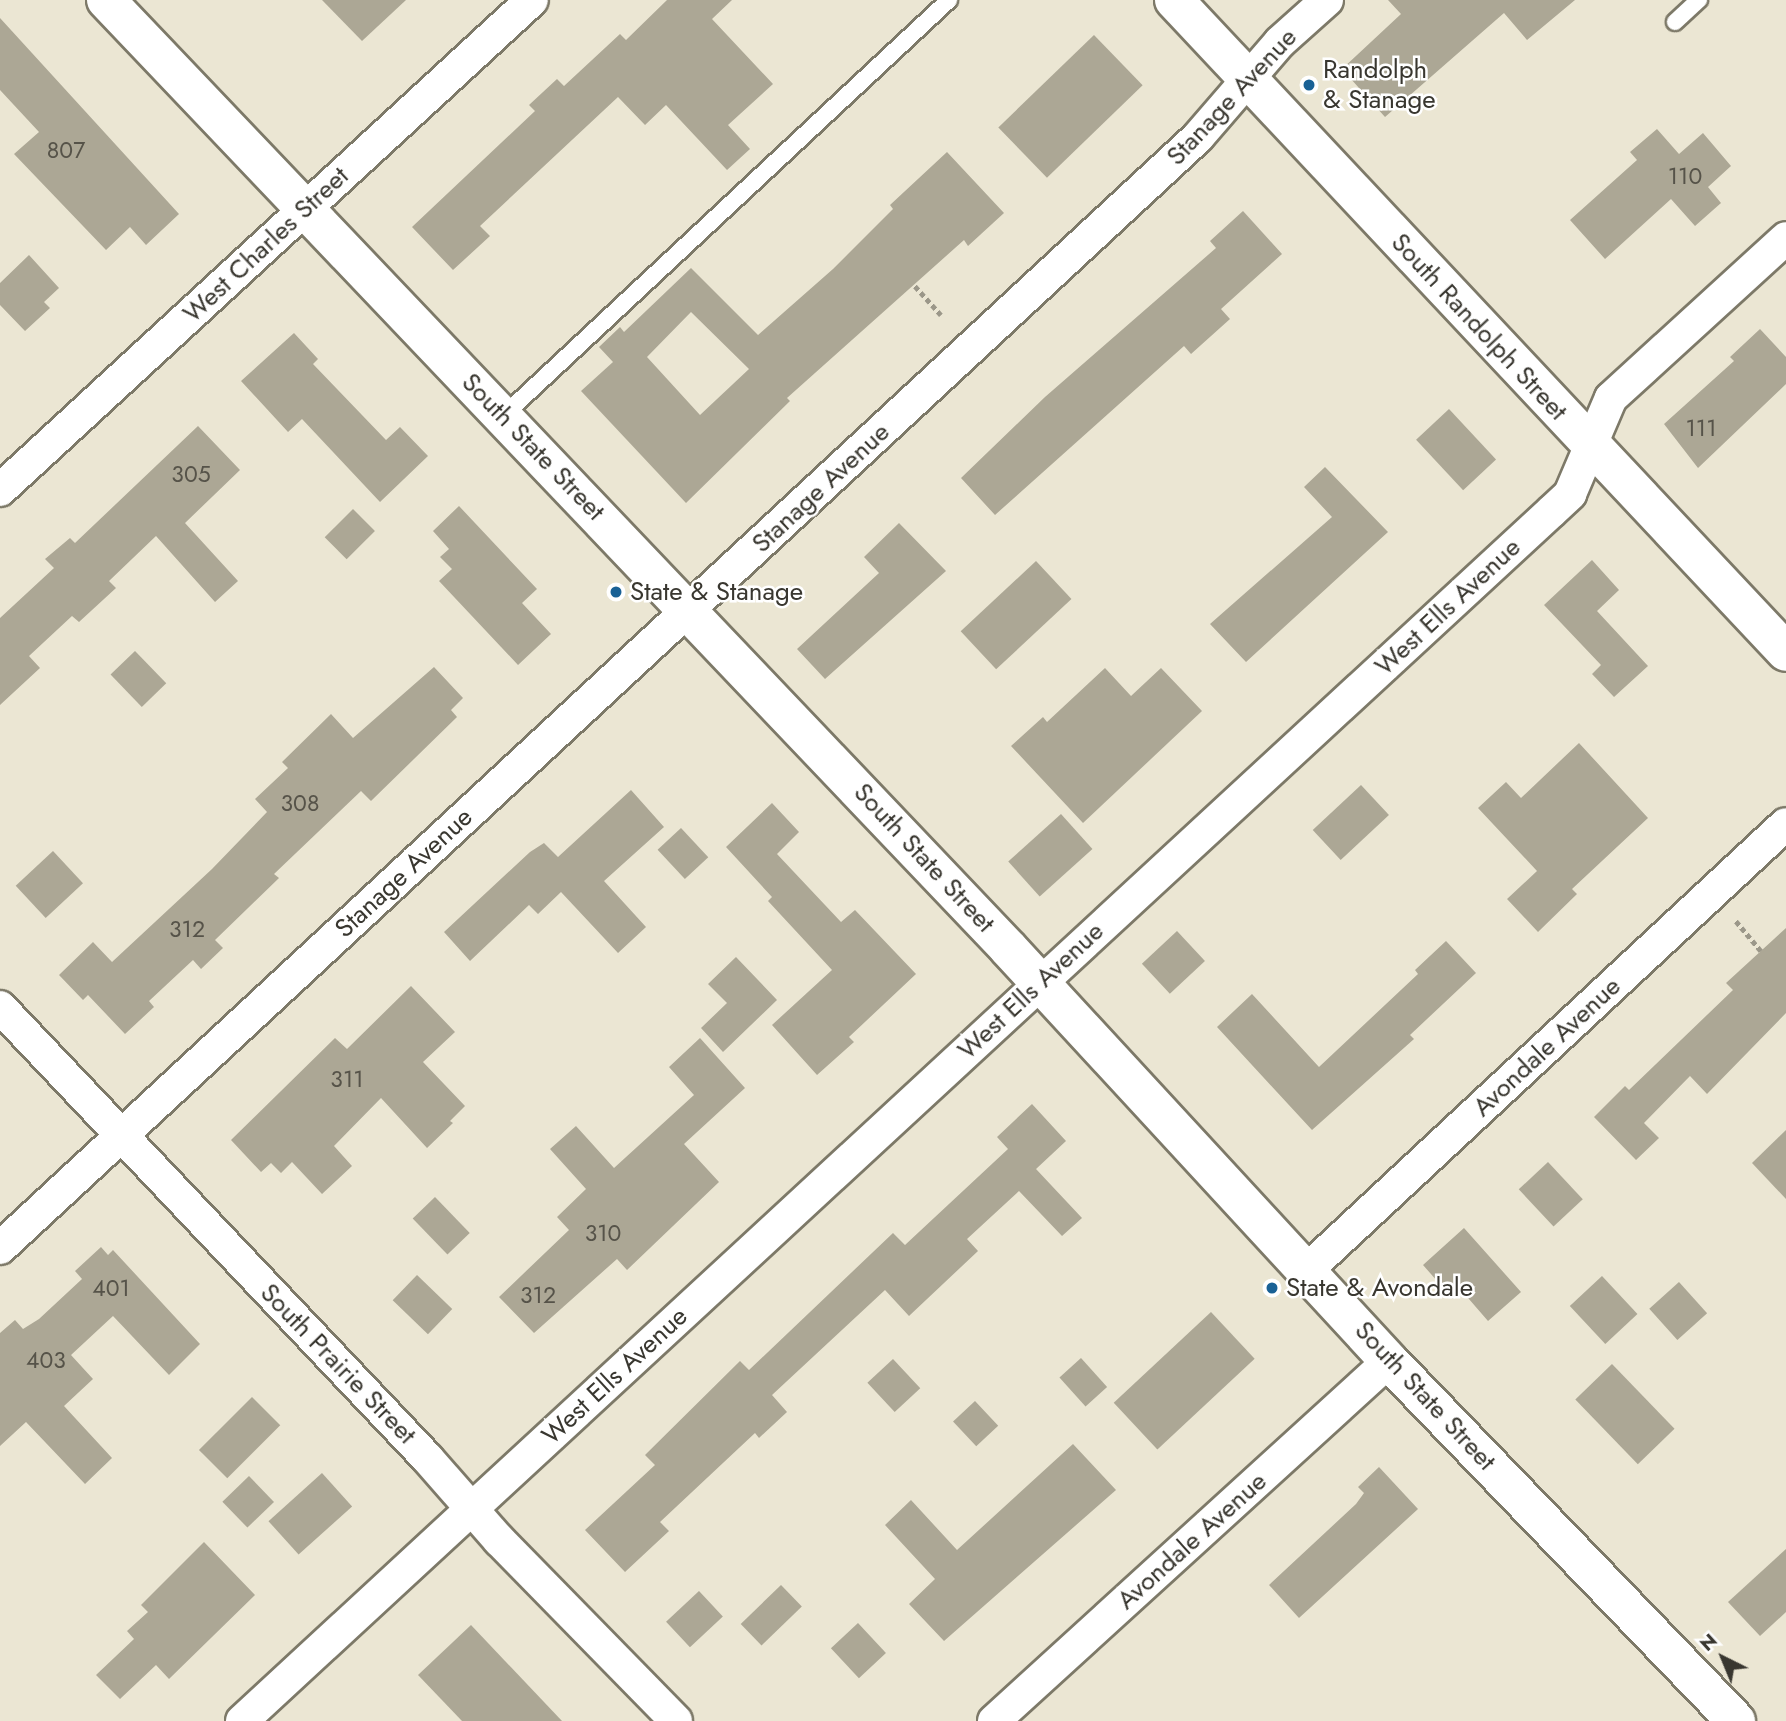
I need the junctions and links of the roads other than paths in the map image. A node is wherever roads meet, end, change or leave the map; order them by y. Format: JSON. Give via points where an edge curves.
{"nodes":[{"id":1,"x":106,"y":0,"type":"edge"},
{"id":2,"x":532,"y":0,"type":"edge"},
{"id":3,"x":950,"y":0,"type":"edge"},
{"id":4,"x":1174,"y":0,"type":"edge"},
{"id":5,"x":1327,"y":0,"type":"edge"},
{"id":6,"x":1699,"y":0,"type":"edge"},
{"id":7,"x":1675,"y":22,"type":"dead end"},
{"id":8,"x":1249,"y":80,"type":"junction"},
{"id":9,"x":305,"y":209,"type":"junction"},
{"id":10,"x":1786,"y":237,"type":"edge"},
{"id":11,"x":503,"y":416,"type":"junction"},
{"id":12,"x":1588,"y":445,"type":"junction"},
{"id":13,"x":0,"y":490,"type":"edge"},
{"id":14,"x":689,"y":609,"type":"junction"},
{"id":15,"x":1786,"y":652,"type":"edge"},
{"id":16,"x":1786,"y":824,"type":"edge"},
{"id":17,"x":1041,"y":983,"type":"junction"},
{"id":18,"x":0,"y":1007,"type":"edge"},
{"id":19,"x":119,"y":1136,"type":"junction"},
{"id":20,"x":0,"y":1248,"type":"edge"},
{"id":21,"x":1307,"y":1270,"type":"junction"},
{"id":22,"x":1389,"y":1361,"type":"junction"},
{"id":23,"x":472,"y":1508,"type":"junction"},
{"id":24,"x":242,"y":1721,"type":"edge"},
{"id":25,"x":676,"y":1721,"type":"edge"},
{"id":26,"x":994,"y":1721,"type":"edge"},
{"id":27,"x":1736,"y":1721,"type":"edge"}],
"edges":[{"from":1,"to":9,"type":"main road","name":"South State Street"},
{"from":2,"to":9,"type":"street","name":"West Charles Street"},
{"from":3,"to":11,"type":"lane"},
{"from":4,"to":8,"type":"main road","name":"South Randolph Street"},
{"from":5,"to":8,"type":"street","name":"Stanage Avenue","via":[[1280,42]]},
{"from":6,"to":7,"type":"lane"},
{"from":8,"to":12,"type":"main road","name":"South Randolph Street"},
{"from":8,"to":14,"type":"street","name":"Stanage Avenue","via":[[1198,137]]},
{"from":9,"to":11,"type":"main road","name":"South State Street"},
{"from":9,"to":13,"type":"street","name":"West Charles Street"},
{"from":10,"to":12,"type":"street","name":"West Ells Avenue","via":[[1611,398]]},
{"from":11,"to":14,"type":"main road","name":"South State Street"},
{"from":12,"to":15,"type":"main road","name":"South Randolph Street"},
{"from":12,"to":17,"type":"street","name":"West Ells Avenue","via":[[1570,494]]},
{"from":14,"to":17,"type":"main road","name":"South State Street"},
{"from":14,"to":19,"type":"street","name":"Stanage Avenue"},
{"from":16,"to":21,"type":"street","name":"Avondale Avenue"},
{"from":17,"to":21,"type":"main road","name":"South State Street"},
{"from":17,"to":23,"type":"street","name":"West Ells Avenue"},
{"from":18,"to":19,"type":"street","name":"South Prairie Street"},
{"from":19,"to":20,"type":"street","name":"Stanage Avenue"},
{"from":19,"to":23,"type":"street","name":"South Prairie Street"},
{"from":21,"to":22,"type":"main road","name":"South State Street"},
{"from":22,"to":26,"type":"street","name":"Avondale Avenue"},
{"from":22,"to":27,"type":"main road","name":"South State Street"},
{"from":23,"to":24,"type":"street","name":"West Ells Avenue"},
{"from":23,"to":25,"type":"street","name":"South Prairie Street"}]}
